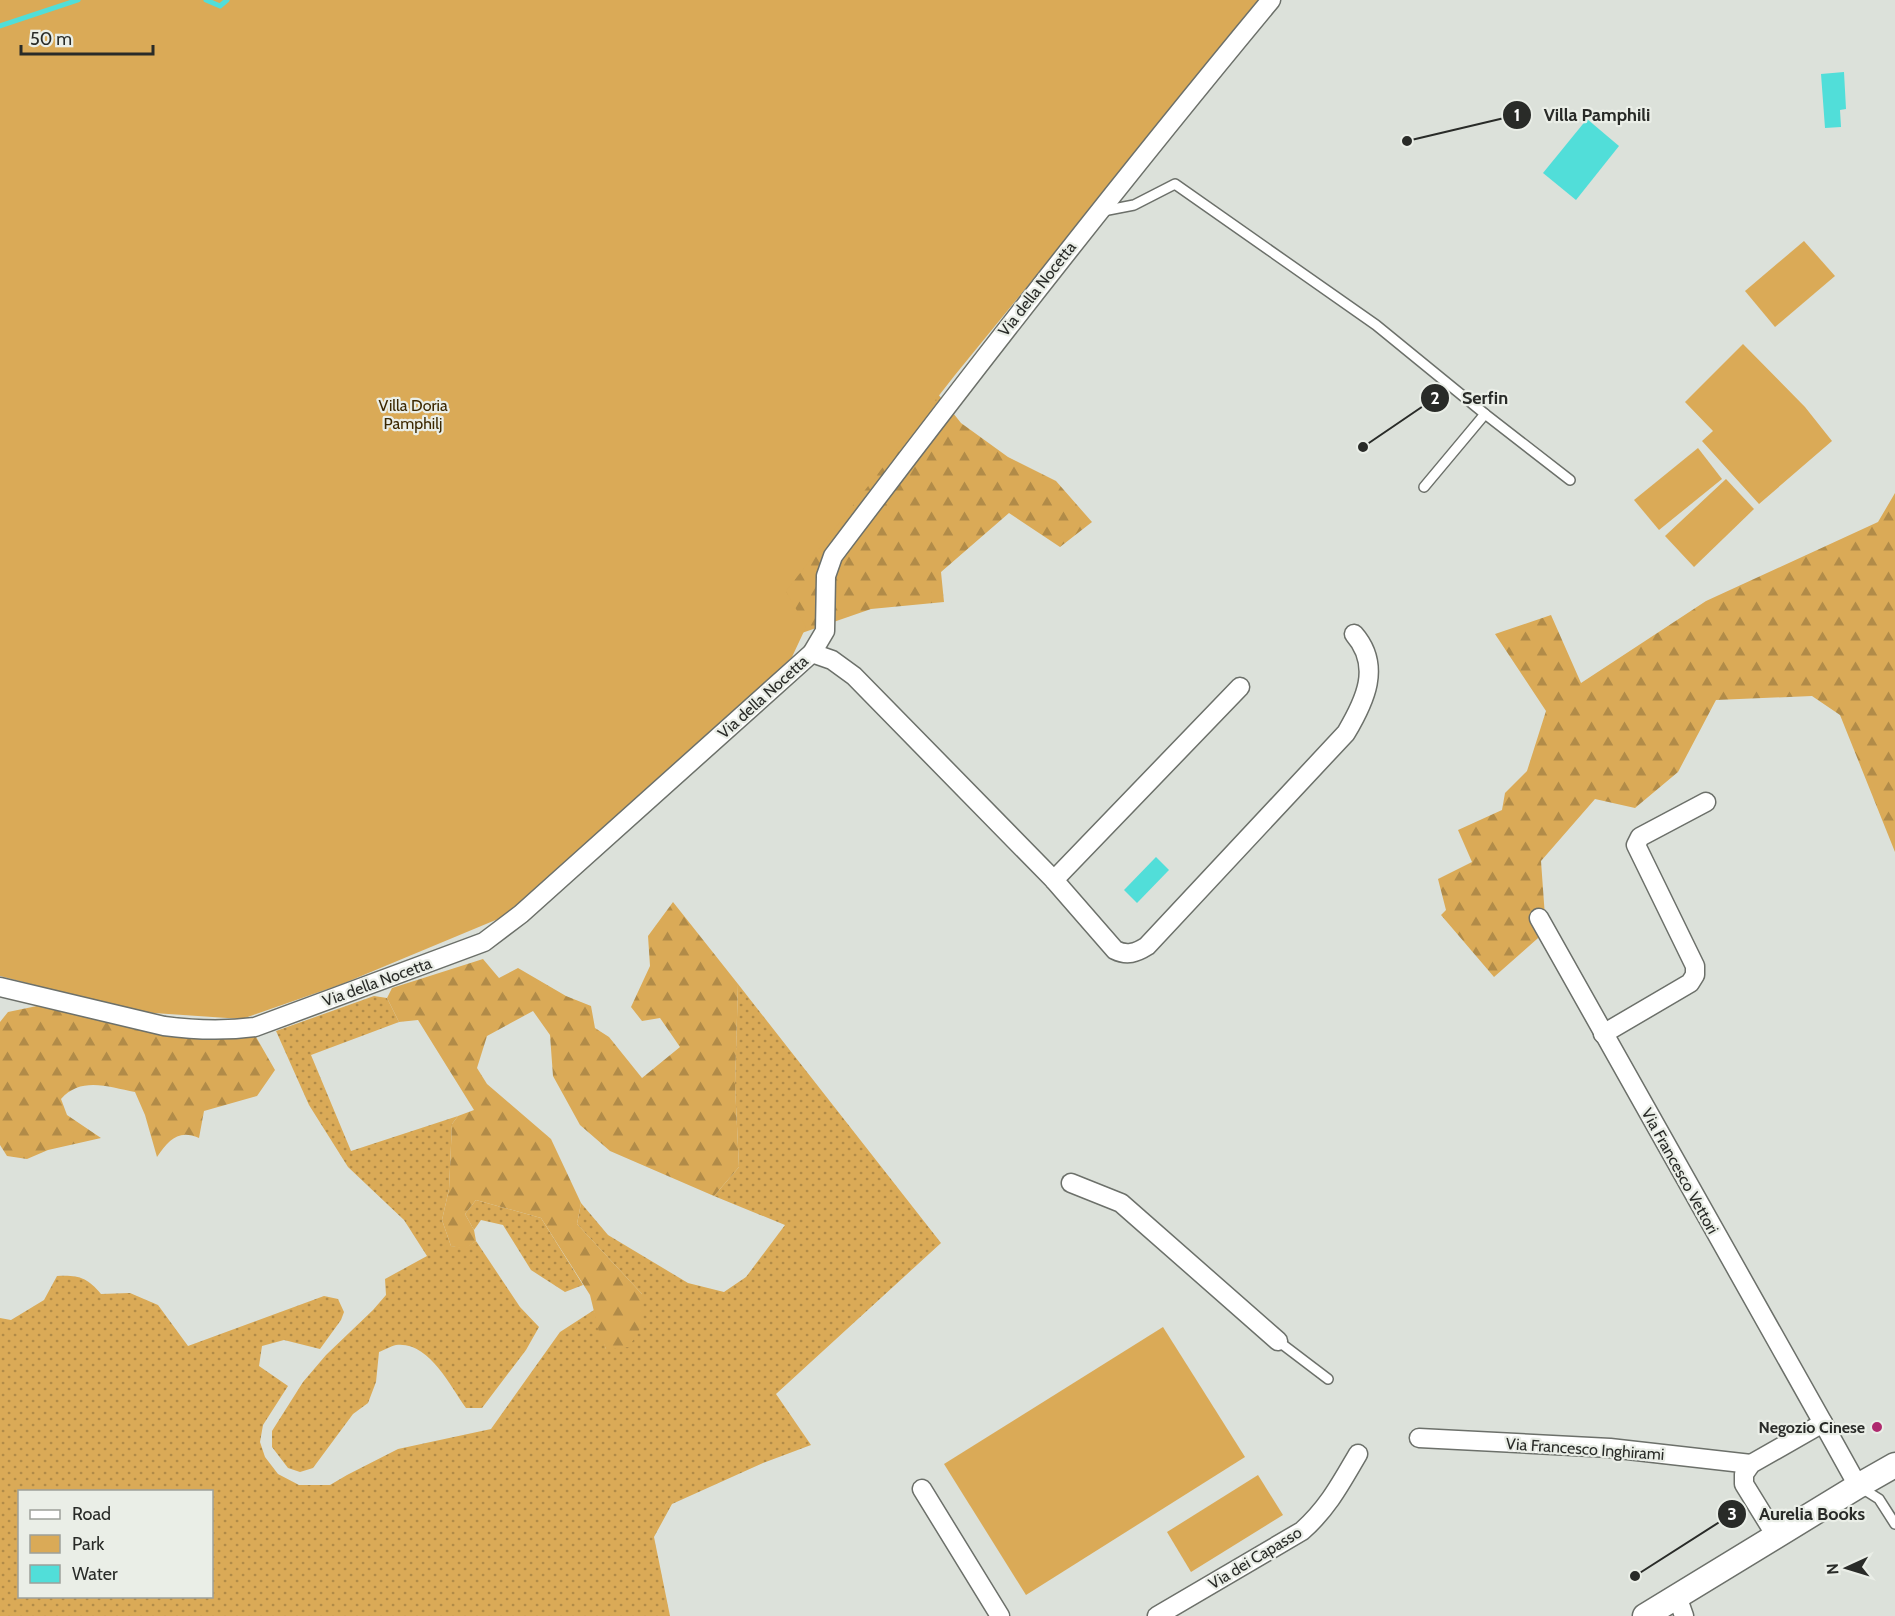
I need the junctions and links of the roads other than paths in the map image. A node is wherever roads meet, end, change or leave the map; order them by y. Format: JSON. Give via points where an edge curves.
{"nodes":[{"id":1,"x":1271,"y":0,"type":"edge"},
{"id":2,"x":1098,"y":212,"type":"junction"},
{"id":3,"x":1485,"y":414,"type":"junction"},
{"id":4,"x":1569,"y":480,"type":"dead end"},
{"id":5,"x":1424,"y":487,"type":"dead end"},
{"id":6,"x":1354,"y":634,"type":"dead end"},
{"id":7,"x":812,"y":653,"type":"junction"},
{"id":8,"x":1240,"y":687,"type":"dead end"},
{"id":9,"x":1706,"y":802,"type":"dead end"},
{"id":10,"x":1054,"y":880,"type":"junction"},
{"id":11,"x":1539,"y":918,"type":"dead end"},
{"id":12,"x":0,"y":987,"type":"edge"},
{"id":13,"x":1603,"y":1034,"type":"junction"},
{"id":14,"x":1071,"y":1183,"type":"dead end"},
{"id":15,"x":1278,"y":1341,"type":"joint"},
{"id":16,"x":1328,"y":1379,"type":"dead end"},
{"id":17,"x":1823,"y":1423,"type":"junction"},
{"id":18,"x":1419,"y":1438,"type":"dead end"},
{"id":19,"x":1358,"y":1454,"type":"dead end"},
{"id":20,"x":1751,"y":1464,"type":"junction"},
{"id":21,"x":1895,"y":1465,"type":"edge"},
{"id":22,"x":1858,"y":1486,"type":"junction"},
{"id":23,"x":922,"y":1489,"type":"dead end"},
{"id":24,"x":1895,"y":1524,"type":"edge"},
{"id":25,"x":1776,"y":1536,"type":"junction"},
{"id":26,"x":1680,"y":1606,"type":"edge"},
{"id":27,"x":1000,"y":1616,"type":"edge"},
{"id":28,"x":1157,"y":1616,"type":"edge"},
{"id":29,"x":1645,"y":1616,"type":"edge"}],
"edges":[{"from":1,"to":2,"type":"street","name":"Via della Nocetta"},
{"from":2,"to":3,"type":"lane","via":[[1134,205],[1176,184],[1376,325]]},
{"from":2,"to":7,"type":"street","name":"Via della Nocetta","via":[[832,556],[826,576],[825,631]]},
{"from":3,"to":4,"type":"lane"},
{"from":3,"to":5,"type":"lane"},
{"from":6,"to":10,"type":"street","via":[[1364,647],[1370,674],[1346,733],[1147,946],[1127,954],[1115,950]]},
{"from":7,"to":10,"type":"street","via":[[832,660],[854,676]]},
{"from":7,"to":12,"type":"street","name":"Via della Nocetta","via":[[530,907],[484,942],[242,1029],[164,1026]]},
{"from":8,"to":10,"type":"street"},
{"from":9,"to":13,"type":"street","via":[[1640,837],[1636,845],[1695,966],[1695,975],[1690,983]]},
{"from":11,"to":13,"type":"street","name":"Via Francesco Vettori"},
{"from":13,"to":17,"type":"street","name":"Via Francesco Vettori"},
{"from":14,"to":15,"type":"street","via":[[1121,1203]]},
{"from":15,"to":16,"type":"lane"},
{"from":17,"to":20,"type":"street"},
{"from":17,"to":22,"type":"street","name":"Via Francesco Vettori"},
{"from":18,"to":20,"type":"street","name":"Via Francesco Inghirami","via":[[1610,1448]]},
{"from":19,"to":28,"type":"street","name":"Via dei Capasso","via":[[1334,1496],[1302,1531]]},
{"from":20,"to":25,"type":"street","via":[[1743,1476],[1745,1487]]},
{"from":21,"to":22,"type":"main road"},
{"from":22,"to":24,"type":"lane","via":[[1879,1499]]},
{"from":22,"to":25,"type":"main road"},
{"from":23,"to":27,"type":"street"},
{"from":25,"to":26,"type":"main road"},
{"from":26,"to":29,"type":"main road"}]}
